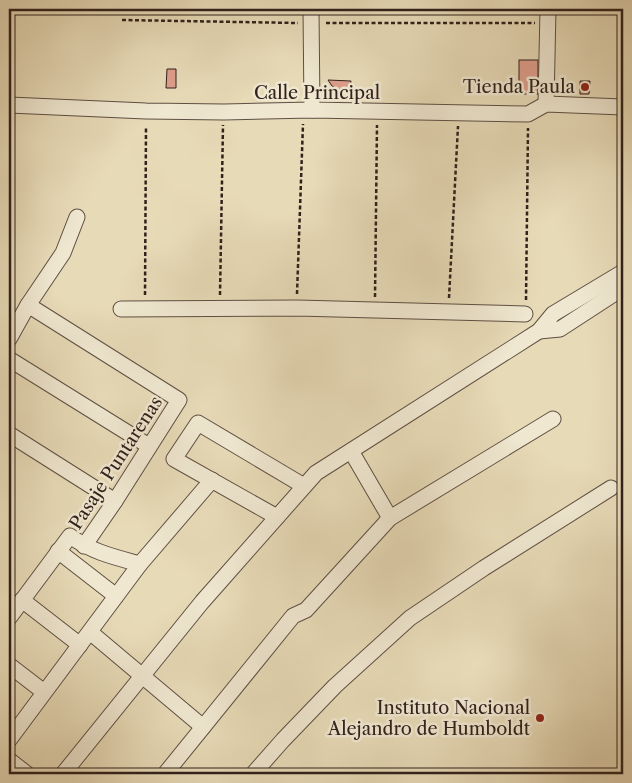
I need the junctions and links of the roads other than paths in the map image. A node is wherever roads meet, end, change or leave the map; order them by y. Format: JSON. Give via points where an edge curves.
{"nodes":[{"id":1,"x":311,"y":16,"type":"edge"},
{"id":2,"x":548,"y":16,"type":"edge"},
{"id":3,"x":546,"y":104,"type":"junction"},
{"id":4,"x":9,"y":105,"type":"edge"},
{"id":5,"x":623,"y":107,"type":"edge"},
{"id":6,"x":308,"y":110,"type":"junction"},
{"id":7,"x":77,"y":217,"type":"dead end"},
{"id":8,"x":623,"y":272,"type":"edge"},
{"id":9,"x":623,"y":288,"type":"edge"},
{"id":10,"x":28,"y":305,"type":"junction"},
{"id":11,"x":121,"y":309,"type":"dead end"},
{"id":12,"x":525,"y":314,"type":"road end"},
{"id":13,"x":539,"y":331,"type":"junction"},
{"id":14,"x":9,"y":339,"type":"edge"},
{"id":15,"x":9,"y":359,"type":"edge"},
{"id":16,"x":553,"y":419,"type":"dead end"},
{"id":17,"x":9,"y":434,"type":"edge"},
{"id":18,"x":149,"y":446,"type":"junction"},
{"id":19,"x":352,"y":451,"type":"junction"},
{"id":20,"x":212,"y":480,"type":"junction"},
{"id":21,"x":304,"y":486,"type":"junction"},
{"id":22,"x":611,"y":488,"type":"dead end"},
{"id":23,"x":115,"y":501,"type":"junction"},
{"id":24,"x":277,"y":517,"type":"junction"},
{"id":25,"x":390,"y":518,"type":"junction"},
{"id":26,"x":84,"y":546,"type":"junction"},
{"id":27,"x":58,"y":551,"type":"junction"},
{"id":28,"x":140,"y":564,"type":"junction"},
{"id":29,"x":116,"y":596,"type":"junction"},
{"id":30,"x":22,"y":600,"type":"junction"},
{"id":31,"x":9,"y":618,"type":"edge"},
{"id":32,"x":90,"y":632,"type":"junction"},
{"id":33,"x":80,"y":645,"type":"junction"},
{"id":34,"x":9,"y":665,"type":"edge"},
{"id":35,"x":143,"y":676,"type":"junction"},
{"id":36,"x":44,"y":692,"type":"junction"},
{"id":37,"x":203,"y":727,"type":"junction"},
{"id":38,"x":9,"y":740,"type":"edge"},
{"id":39,"x":9,"y":760,"type":"edge"},
{"id":40,"x":27,"y":774,"type":"edge"},
{"id":41,"x":63,"y":774,"type":"edge"},
{"id":42,"x":165,"y":774,"type":"edge"},
{"id":43,"x":253,"y":774,"type":"edge"}],
"edges":[{"from":1,"to":6,"type":"street"},
{"from":2,"to":3,"type":"street"},
{"from":3,"to":5,"type":"street"},
{"from":3,"to":6,"type":"street","name":"Calle Principal","via":[[528,114]]},
{"from":4,"to":6,"type":"street","name":"Calle Principal","via":[[146,111]]},
{"from":7,"to":10,"type":"street","via":[[63,253]]},
{"from":8,"to":13,"type":"street","via":[[553,314]]},
{"from":9,"to":13,"type":"street","via":[[560,329]]},
{"from":10,"to":14,"type":"street"},
{"from":10,"to":18,"type":"street","name":"Pasaje Puntarenas","via":[[179,400]]},
{"from":11,"to":12,"type":"street","via":[[297,308]]},
{"from":13,"to":19,"type":"street"},
{"from":15,"to":18,"type":"street"},
{"from":16,"to":25,"type":"street"},
{"from":17,"to":23,"type":"street"},
{"from":18,"to":23,"type":"street","name":"Pasaje Puntarenas"},
{"from":19,"to":21,"type":"street","via":[[316,473]]},
{"from":19,"to":25,"type":"street"},
{"from":20,"to":21,"type":"street","via":[[174,459],[198,423]]},
{"from":20,"to":24,"type":"street"},
{"from":20,"to":28,"type":"street"},
{"from":21,"to":24,"type":"street"},
{"from":22,"to":43,"type":"street","via":[[410,618],[335,686]]},
{"from":23,"to":26,"type":"street","name":"Pasaje Puntarenas"},
{"from":24,"to":35,"type":"street","via":[[202,602]]},
{"from":25,"to":37,"type":"street","via":[[306,610],[293,616]]},
{"from":26,"to":27,"type":"street","via":[[70,536]]},
{"from":26,"to":28,"type":"street"},
{"from":27,"to":29,"type":"street"},
{"from":27,"to":30,"type":"street"},
{"from":28,"to":29,"type":"street"},
{"from":29,"to":32,"type":"street"},
{"from":30,"to":31,"type":"street"},
{"from":30,"to":33,"type":"street"},
{"from":32,"to":33,"type":"street"},
{"from":32,"to":35,"type":"street"},
{"from":33,"to":36,"type":"street"},
{"from":34,"to":36,"type":"street"},
{"from":35,"to":37,"type":"street"},
{"from":35,"to":41,"type":"street"},
{"from":36,"to":38,"type":"street"},
{"from":37,"to":42,"type":"street"},
{"from":39,"to":40,"type":"street"}]}
